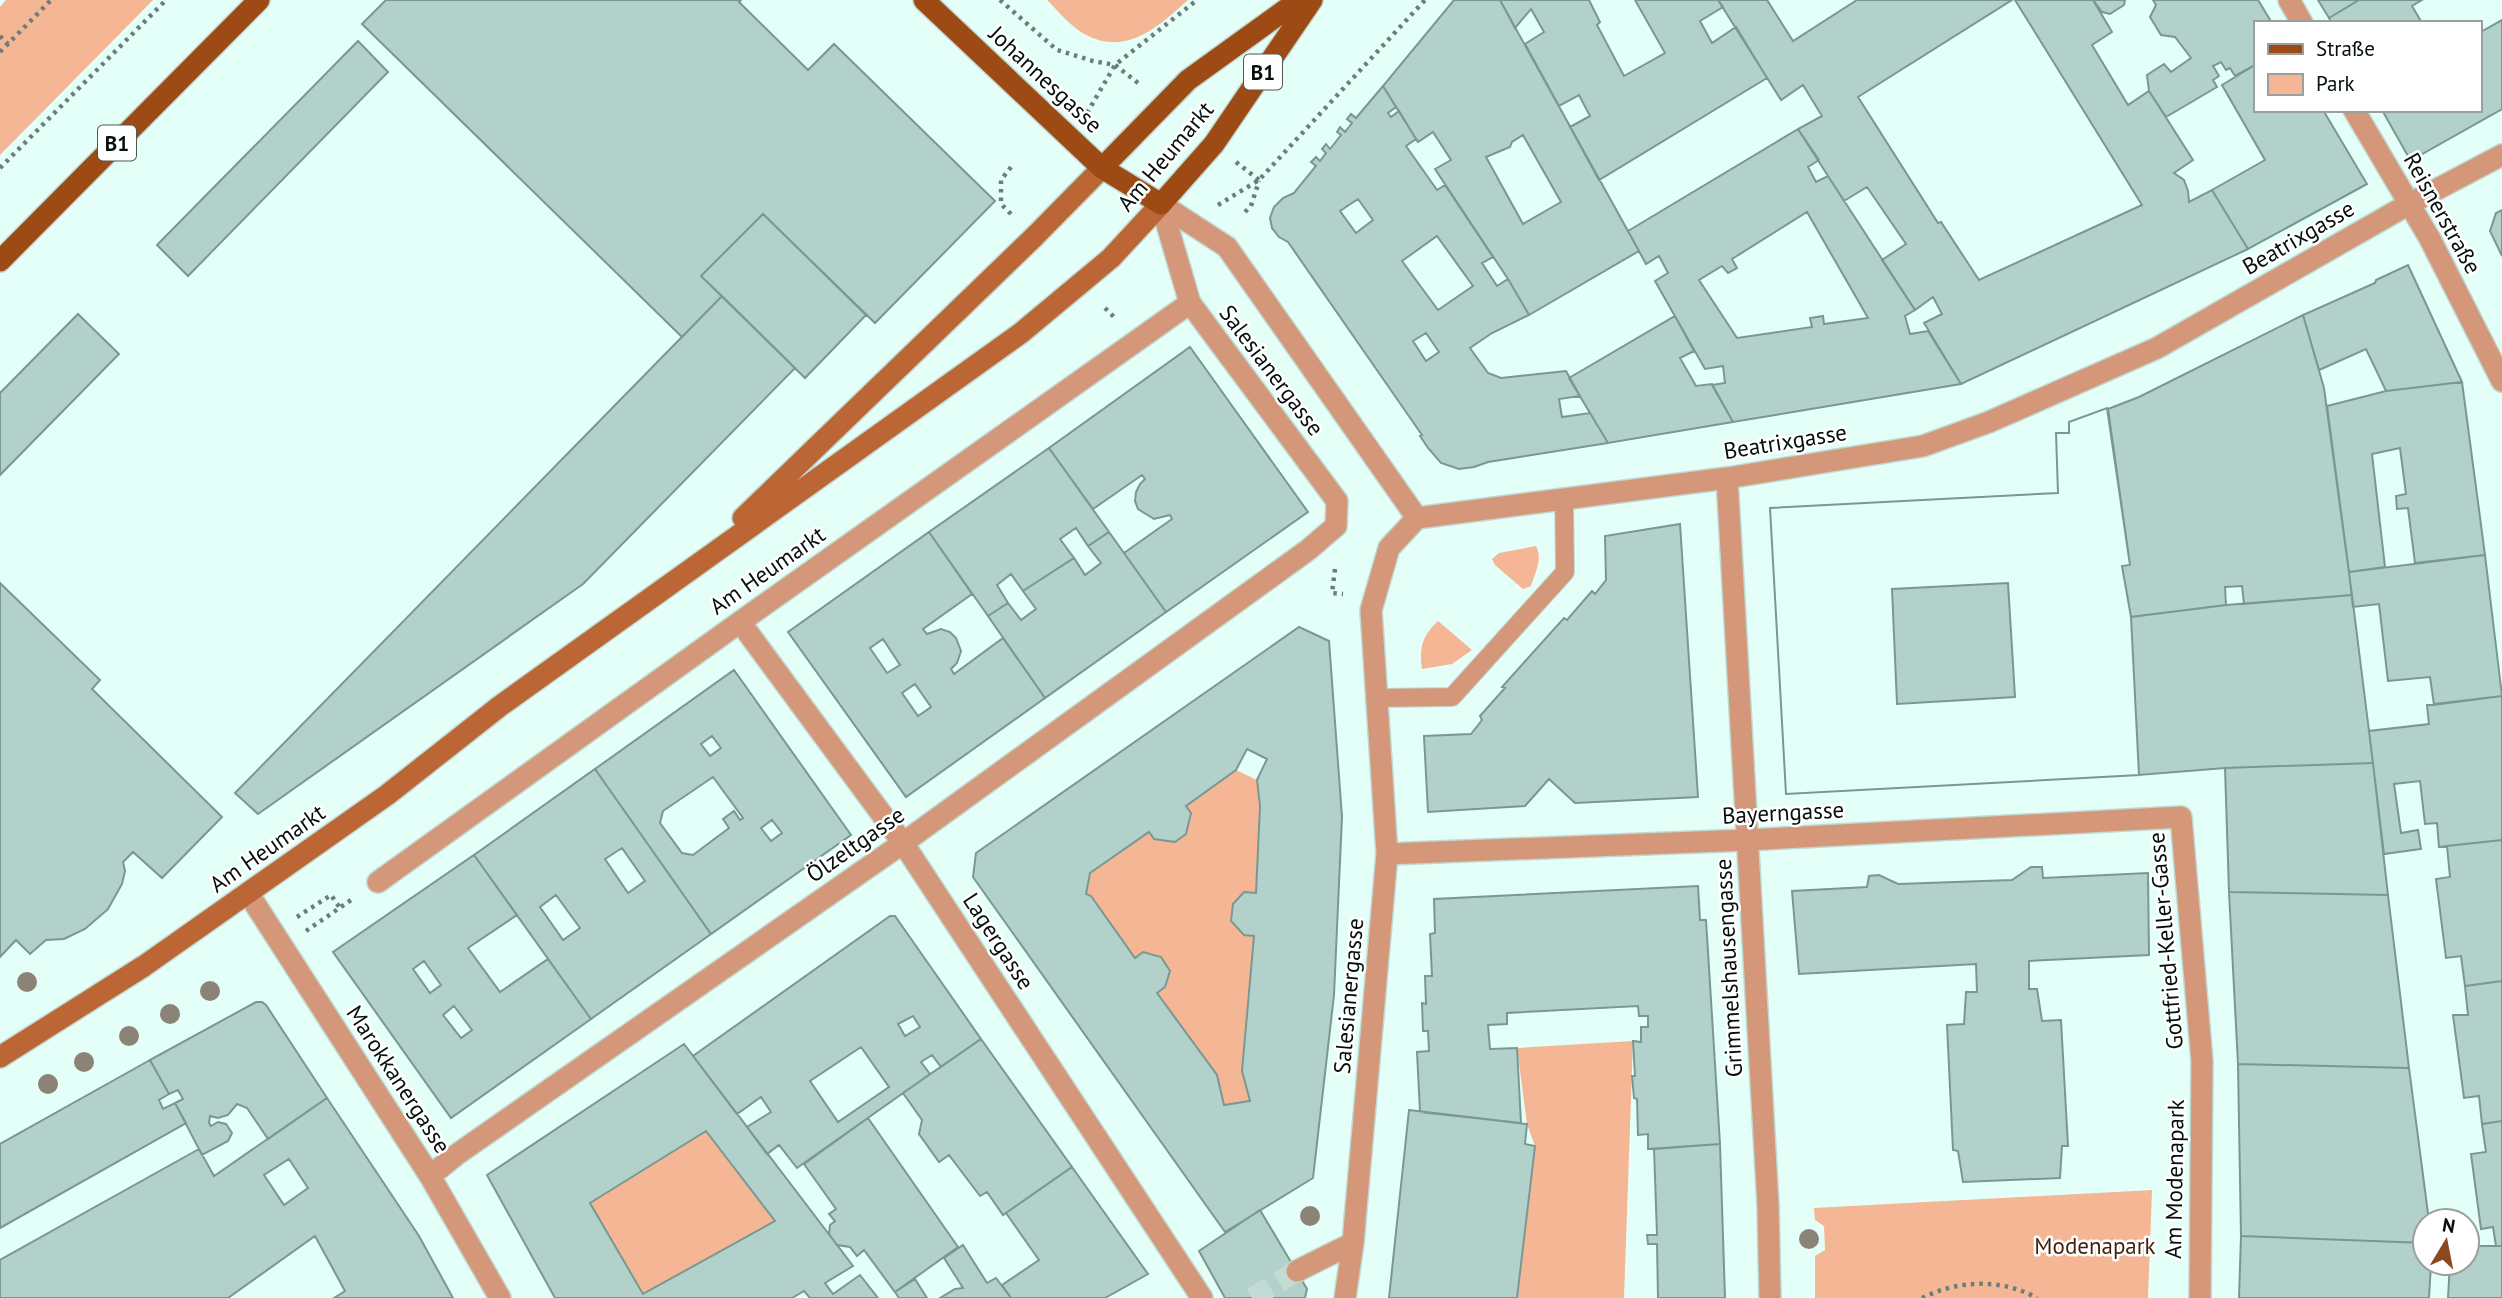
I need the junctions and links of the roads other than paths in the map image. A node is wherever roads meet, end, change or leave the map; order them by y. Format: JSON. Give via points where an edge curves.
{"nodes":[{"id":1,"x":259,"y":0,"type":"edge"},
{"id":2,"x":924,"y":0,"type":"edge"},
{"id":3,"x":1299,"y":0,"type":"edge"},
{"id":4,"x":1312,"y":0,"type":"edge"},
{"id":5,"x":2289,"y":0,"type":"edge"},
{"id":6,"x":2301,"y":21,"type":"edge"},
{"id":7,"x":2355,"y":112,"type":"edge"},
{"id":8,"x":2502,"y":155,"type":"edge"},
{"id":9,"x":1102,"y":168,"type":"junction"},
{"id":10,"x":1161,"y":204,"type":"junction"},
{"id":11,"x":2409,"y":204,"type":"junction"},
{"id":12,"x":0,"y":261,"type":"edge"},
{"id":13,"x":1190,"y":303,"type":"junction"},
{"id":14,"x":2502,"y":381,"type":"edge"},
{"id":15,"x":1727,"y":478,"type":"junction"},
{"id":16,"x":1564,"y":498,"type":"junction"},
{"id":17,"x":1417,"y":518,"type":"junction"},
{"id":18,"x":1308,"y":550,"type":"joint"},
{"id":19,"x":691,"y":569,"type":"junction"},
{"id":20,"x":740,"y":622,"type":"junction"},
{"id":21,"x":1376,"y":698,"type":"junction"},
{"id":22,"x":2181,"y":817,"type":"joint"},
{"id":23,"x":1747,"y":840,"type":"junction"},
{"id":24,"x":903,"y":843,"type":"junction"},
{"id":25,"x":1387,"y":854,"type":"junction"},
{"id":26,"x":378,"y":882,"type":"road end"},
{"id":27,"x":248,"y":893,"type":"junction"},
{"id":28,"x":0,"y":1058,"type":"edge"},
{"id":29,"x":2202,"y":1061,"type":"joint"},
{"id":30,"x":430,"y":1176,"type":"junction"},
{"id":31,"x":1353,"y":1243,"type":"junction"},
{"id":32,"x":1297,"y":1271,"type":"tunnel mouth"},
{"id":33,"x":500,"y":1298,"type":"edge"},
{"id":34,"x":1202,"y":1298,"type":"edge"},
{"id":35,"x":1345,"y":1298,"type":"edge"},
{"id":36,"x":1770,"y":1298,"type":"edge"},
{"id":37,"x":2200,"y":1298,"type":"edge"}],
"edges":[{"from":1,"to":12,"type":"main road","number":"B1"},
{"from":2,"to":9,"type":"main road","name":"Johannesgasse"},
{"from":3,"to":9,"type":"main road","name":"Am Heumarkt","number":"B1","via":[[1188,80]]},
{"from":4,"to":10,"type":"main road","name":"Am Heumarkt","number":"B1","via":[[1214,144]]},
{"from":5,"to":6,"type":"street"},
{"from":7,"to":11,"type":"street","name":"Reisnerstraße"},
{"from":8,"to":11,"type":"street","name":"Beatrixgasse"},
{"from":9,"to":10,"type":"main road","name":"Johannesgasse"},
{"from":9,"to":19,"type":"street","name":"Am Heumarkt"},
{"from":10,"to":13,"type":"street","name":"Salesianergasse"},
{"from":10,"to":17,"type":"street","via":[[1227,247]]},
{"from":10,"to":19,"type":"street","name":"Am Heumarkt","via":[[1111,258],[1051,310]]},
{"from":11,"to":14,"type":"street","name":"Reisnerstraße"},
{"from":11,"to":15,"type":"street","name":"Beatrixgasse","via":[[2157,348],[1989,422],[1923,446]]},
{"from":13,"to":18,"type":"street","name":"Salesianergasse","via":[[1337,501],[1336,527]]},
{"from":13,"to":20,"type":"street","name":"Am Heumarkt"},
{"from":15,"to":16,"type":"street","name":"Beatrixgasse"},
{"from":15,"to":23,"type":"street","name":"Grimmelshausengasse"},
{"from":16,"to":17,"type":"street","name":"Beatrixgasse"},
{"from":16,"to":21,"type":"lane","via":[[1564,572],[1452,697]]},
{"from":17,"to":21,"type":"street","name":"Salesianergasse","via":[[1388,548],[1371,610]]},
{"from":18,"to":24,"type":"street","name":"Ölzeltgasse"},
{"from":19,"to":27,"type":"street","name":"Am Heumarkt","via":[[500,706],[387,796]]},
{"from":20,"to":24,"type":"street","name":"Lagergasse"},
{"from":20,"to":26,"type":"street","name":"Am Heumarkt"},
{"from":21,"to":25,"type":"street","name":"Salesianergasse"},
{"from":22,"to":23,"type":"street","name":"Bayerngasse"},
{"from":22,"to":29,"type":"street","name":"Gottfried-Keller-Gasse"},
{"from":23,"to":25,"type":"street","name":"Bayerngasse"},
{"from":23,"to":36,"type":"street","name":"Grimmelshausengasse"},
{"from":24,"to":30,"type":"street","name":"Ölzeltgasse"},
{"from":24,"to":34,"type":"street","name":"Lagergasse"},
{"from":25,"to":31,"type":"street","name":"Salesianergasse"},
{"from":27,"to":28,"type":"street","name":"Am Heumarkt"},
{"from":27,"to":30,"type":"street","name":"Marokkanergasse"},
{"from":29,"to":37,"type":"street","name":"Am Modenapark"},
{"from":30,"to":33,"type":"street","name":"Marokkanergasse"},
{"from":31,"to":32,"type":"street"},
{"from":31,"to":35,"type":"street","name":"Salesianergasse"}]}
